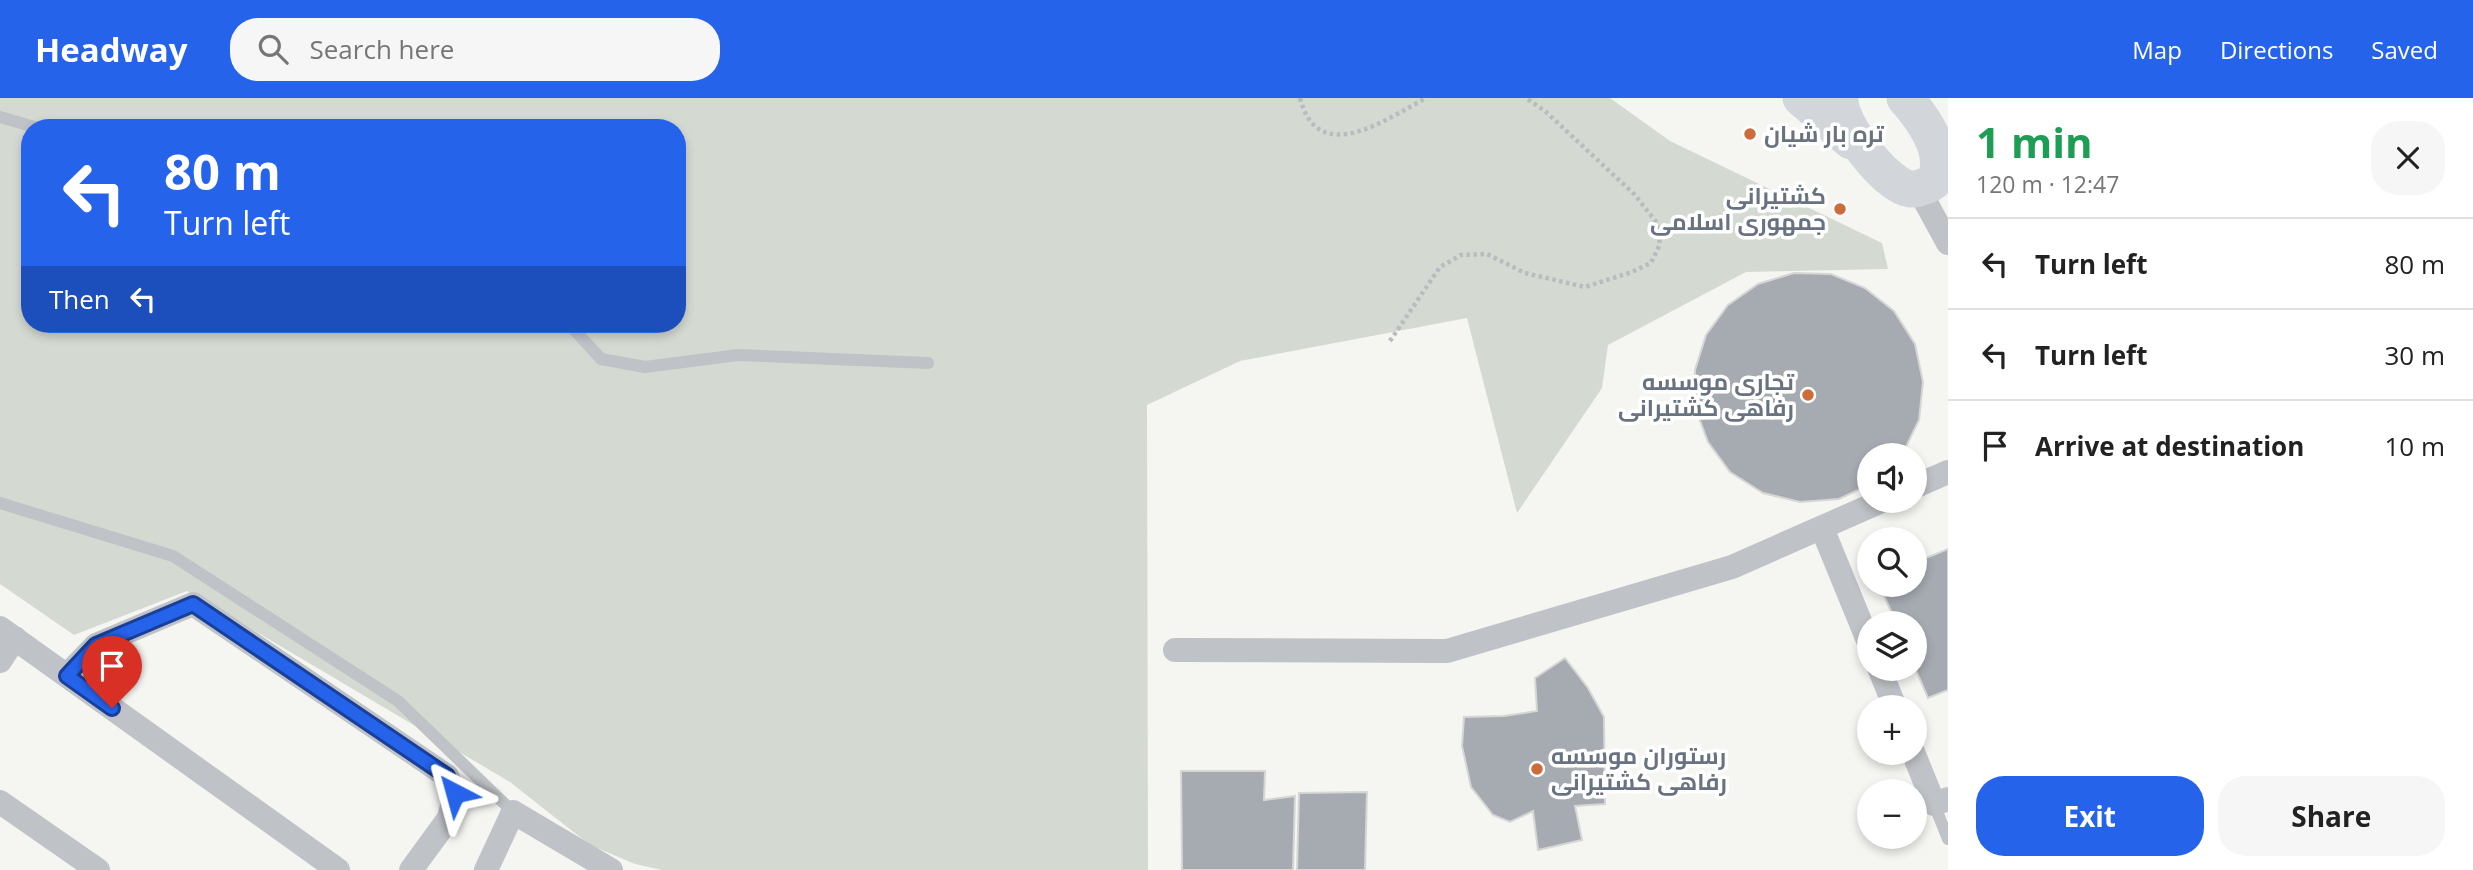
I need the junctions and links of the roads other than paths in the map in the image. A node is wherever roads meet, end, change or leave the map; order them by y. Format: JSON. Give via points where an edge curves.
{"nodes":[{"id":1,"x":1801,"y":98,"type":"edge"},
{"id":2,"x":1840,"y":98,"type":"edge"},
{"id":3,"x":1905,"y":98,"type":"edge"},
{"id":4,"x":0,"y":117,"type":"edge"},
{"id":5,"x":21,"y":123,"type":"edge"},
{"id":6,"x":1941,"y":134,"type":"edge"},
{"id":7,"x":1865,"y":152,"type":"junction"},
{"id":8,"x":1933,"y":187,"type":"edge"},
{"id":9,"x":1948,"y":243,"type":"edge"},
{"id":10,"x":577,"y":333,"type":"edge"},
{"id":11,"x":928,"y":363,"type":"dead end"},
{"id":12,"x":1948,"y":472,"type":"edge"},
{"id":13,"x":1927,"y":481,"type":"edge"},
{"id":14,"x":0,"y":503,"type":"edge"},
{"id":15,"x":1857,"y":512,"type":"edge"},
{"id":16,"x":1822,"y":527,"type":"junction"},
{"id":17,"x":1857,"y":613,"type":"edge"},
{"id":18,"x":7,"y":633,"type":"edge"},
{"id":19,"x":1175,"y":650,"type":"dead end"},
{"id":20,"x":0,"y":661,"type":"edge"},
{"id":21,"x":67,"y":676,"type":"junction"},
{"id":22,"x":1920,"y":765,"type":"edge"},
{"id":23,"x":0,"y":802,"type":"edge"},
{"id":24,"x":1941,"y":802,"type":"edge"},
{"id":25,"x":513,"y":812,"type":"junction"},
{"id":26,"x":1948,"y":839,"type":"edge"},
{"id":27,"x":98,"y":870,"type":"edge"},
{"id":28,"x":338,"y":870,"type":"edge"},
{"id":29,"x":411,"y":870,"type":"edge"},
{"id":30,"x":486,"y":870,"type":"edge"},
{"id":31,"x":611,"y":870,"type":"edge"}],
"edges":[{"from":1,"to":7,"type":"main road"},
{"from":2,"to":7,"type":"main road","via":[[1842,118]]},
{"from":3,"to":6,"type":"main road"},
{"from":4,"to":5,"type":"lane"},
{"from":6,"to":8,"type":"main road","via":[[1945,156]]},
{"from":7,"to":8,"type":"main road","via":[[1902,186]]},
{"from":8,"to":9,"type":"street"},
{"from":10,"to":11,"type":"lane","via":[[601,359],[645,367],[738,355]]},
{"from":12,"to":13,"type":"street"},
{"from":14,"to":25,"type":"lane","via":[[173,556],[398,701]]},
{"from":15,"to":16,"type":"street"},
{"from":16,"to":17,"type":"street"},
{"from":16,"to":19,"type":"street","via":[[1732,567],[1447,651]]},
{"from":18,"to":20,"type":"street"},
{"from":18,"to":21,"type":"street"},
{"from":21,"to":28,"type":"street"},
{"from":21,"to":29,"type":"street","via":[[96,645],[193,604],[447,776],[455,793],[449,818]]},
{"from":22,"to":24,"type":"street"},
{"from":23,"to":27,"type":"street"},
{"from":24,"to":26,"type":"lane"},
{"from":25,"to":30,"type":"street"},
{"from":25,"to":31,"type":"street"}]}
